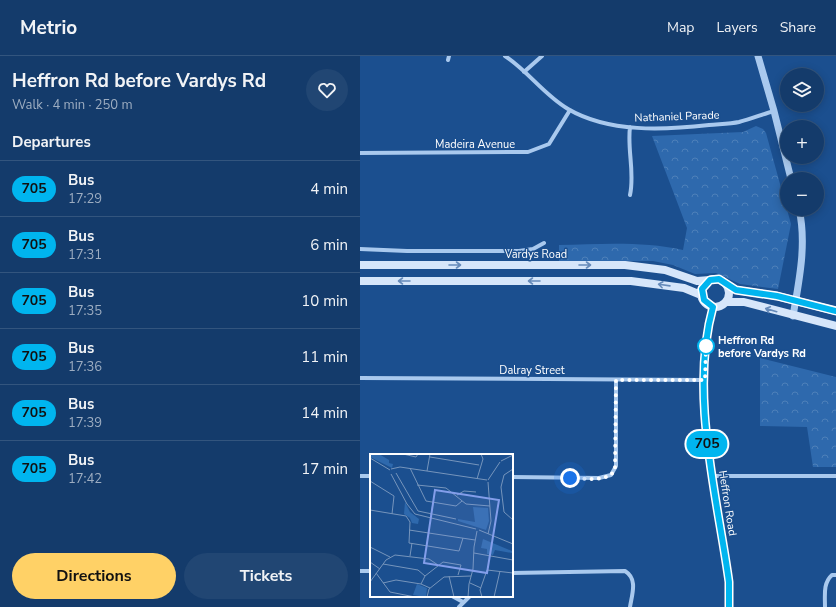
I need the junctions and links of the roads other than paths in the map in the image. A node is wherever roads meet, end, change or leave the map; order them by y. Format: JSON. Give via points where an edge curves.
{"nodes":[{"id":1,"x":505,"y":56,"type":"edge"},
{"id":2,"x":542,"y":56,"type":"edge"},
{"id":3,"x":758,"y":56,"type":"edge"},
{"id":4,"x":524,"y":72,"type":"junction"},
{"id":5,"x":570,"y":110,"type":"junction"},
{"id":6,"x":774,"y":111,"type":"junction"},
{"id":7,"x":630,"y":128,"type":"junction"},
{"id":8,"x":360,"y":153,"type":"edge"},
{"id":9,"x":789,"y":172,"type":"edge"},
{"id":10,"x":630,"y":195,"type":"dead end"},
{"id":11,"x":800,"y":216,"type":"edge"},
{"id":12,"x":544,"y":243,"type":"dead end"},
{"id":13,"x":360,"y":249,"type":"edge"},
{"id":14,"x":360,"y":265,"type":"edge"},
{"id":15,"x":710,"y":280,"type":"junction"},
{"id":16,"x":360,"y":281,"type":"edge"},
{"id":17,"x":727,"y":285,"type":"junction"},
{"id":18,"x":701,"y":295,"type":"junction"},
{"id":19,"x":796,"y":301,"type":"junction"},
{"id":20,"x":726,"y":302,"type":"junction"},
{"id":21,"x":713,"y":307,"type":"junction"},
{"id":22,"x":836,"y":311,"type":"edge"},
{"id":23,"x":793,"y":316,"type":"junction"},
{"id":24,"x":836,"y":326,"type":"edge"},
{"id":25,"x":360,"y":378,"type":"edge"},
{"id":26,"x":616,"y":380,"type":"junction"},
{"id":27,"x":705,"y":380,"type":"junction"},
{"id":28,"x":713,"y":476,"type":"junction"},
{"id":29,"x":836,"y":476,"type":"edge"},
{"id":30,"x":513,"y":477,"type":"edge"},
{"id":31,"x":513,"y":573,"type":"edge"},
{"id":32,"x":834,"y":575,"type":"edge"},
{"id":33,"x":454,"y":597,"type":"edge"},
{"id":34,"x":469,"y":597,"type":"edge"},
{"id":35,"x":463,"y":602,"type":"junction"},
{"id":36,"x":459,"y":607,"type":"edge"},
{"id":37,"x":630,"y":607,"type":"edge"},
{"id":38,"x":729,"y":607,"type":"edge"},
{"id":39,"x":825,"y":607,"type":"edge"}],
"edges":[{"from":1,"to":4,"type":"street","name":"Nathaniel Parade"},
{"from":2,"to":4,"type":"street"},
{"from":3,"to":6,"type":"street"},
{"from":4,"to":5,"type":"street","name":"Nathaniel Parade","via":[[553,99]]},
{"from":5,"to":7,"type":"street","name":"Nathaniel Parade","via":[[600,122]]},
{"from":5,"to":8,"type":"street","name":"Madeira Avenue","via":[[549,144],[528,152]]},
{"from":6,"to":7,"type":"street","name":"Nathaniel Parade","via":[[738,122],[678,128]]},
{"from":6,"to":9,"type":"street"},
{"from":7,"to":10,"type":"street","via":[[633,178]]},
{"from":11,"to":19,"type":"street","via":[[802,249]]},
{"from":12,"to":13,"type":"street","via":[[533,249],[519,251]]},
{"from":14,"to":15,"type":"main road","name":"Vardys Road","one_way":true,"via":[[625,265],[666,270],[697,281]]},
{"from":15,"to":17,"type":"main road","via":[[719,279]]},
{"from":15,"to":18,"type":"main road","via":[[703,286]]},
{"from":18,"to":16,"type":"main road","one_way":true,"via":[[684,288],[631,282]]},
{"from":17,"to":19,"type":"main road","via":[[736,290]]},
{"from":17,"to":20,"type":"main road","via":[[730,293]]},
{"from":18,"to":21,"type":"main road","via":[[706,304]]},
{"from":19,"to":22,"type":"main road"},
{"from":19,"to":23,"type":"street"},
{"from":20,"to":21,"type":"main road"},
{"from":23,"to":20,"type":"main road","one_way":true,"via":[[744,302]]},
{"from":21,"to":27,"type":"street","name":"Heffron Road","via":[[706,338]]},
{"from":23,"to":24,"type":"main road"},
{"from":25,"to":26,"type":"street","name":"Dalray Street"},
{"from":26,"to":27,"type":"street","name":"Dalray Street"},
{"from":26,"to":30,"type":"street","via":[[616,466],[612,475],[600,478]]},
{"from":27,"to":28,"type":"street","name":"Heffron Road","via":[[705,430]]},
{"from":28,"to":29,"type":"street"},
{"from":28,"to":38,"type":"street","name":"Heffron Road","via":[[729,582]]},
{"from":31,"to":37,"type":"street","via":[[625,571],[631,575],[633,581]]},
{"from":32,"to":39,"type":"street","via":[[826,585]]},
{"from":33,"to":35,"type":"street"},
{"from":34,"to":35,"type":"street"},
{"from":35,"to":36,"type":"street"}]}
